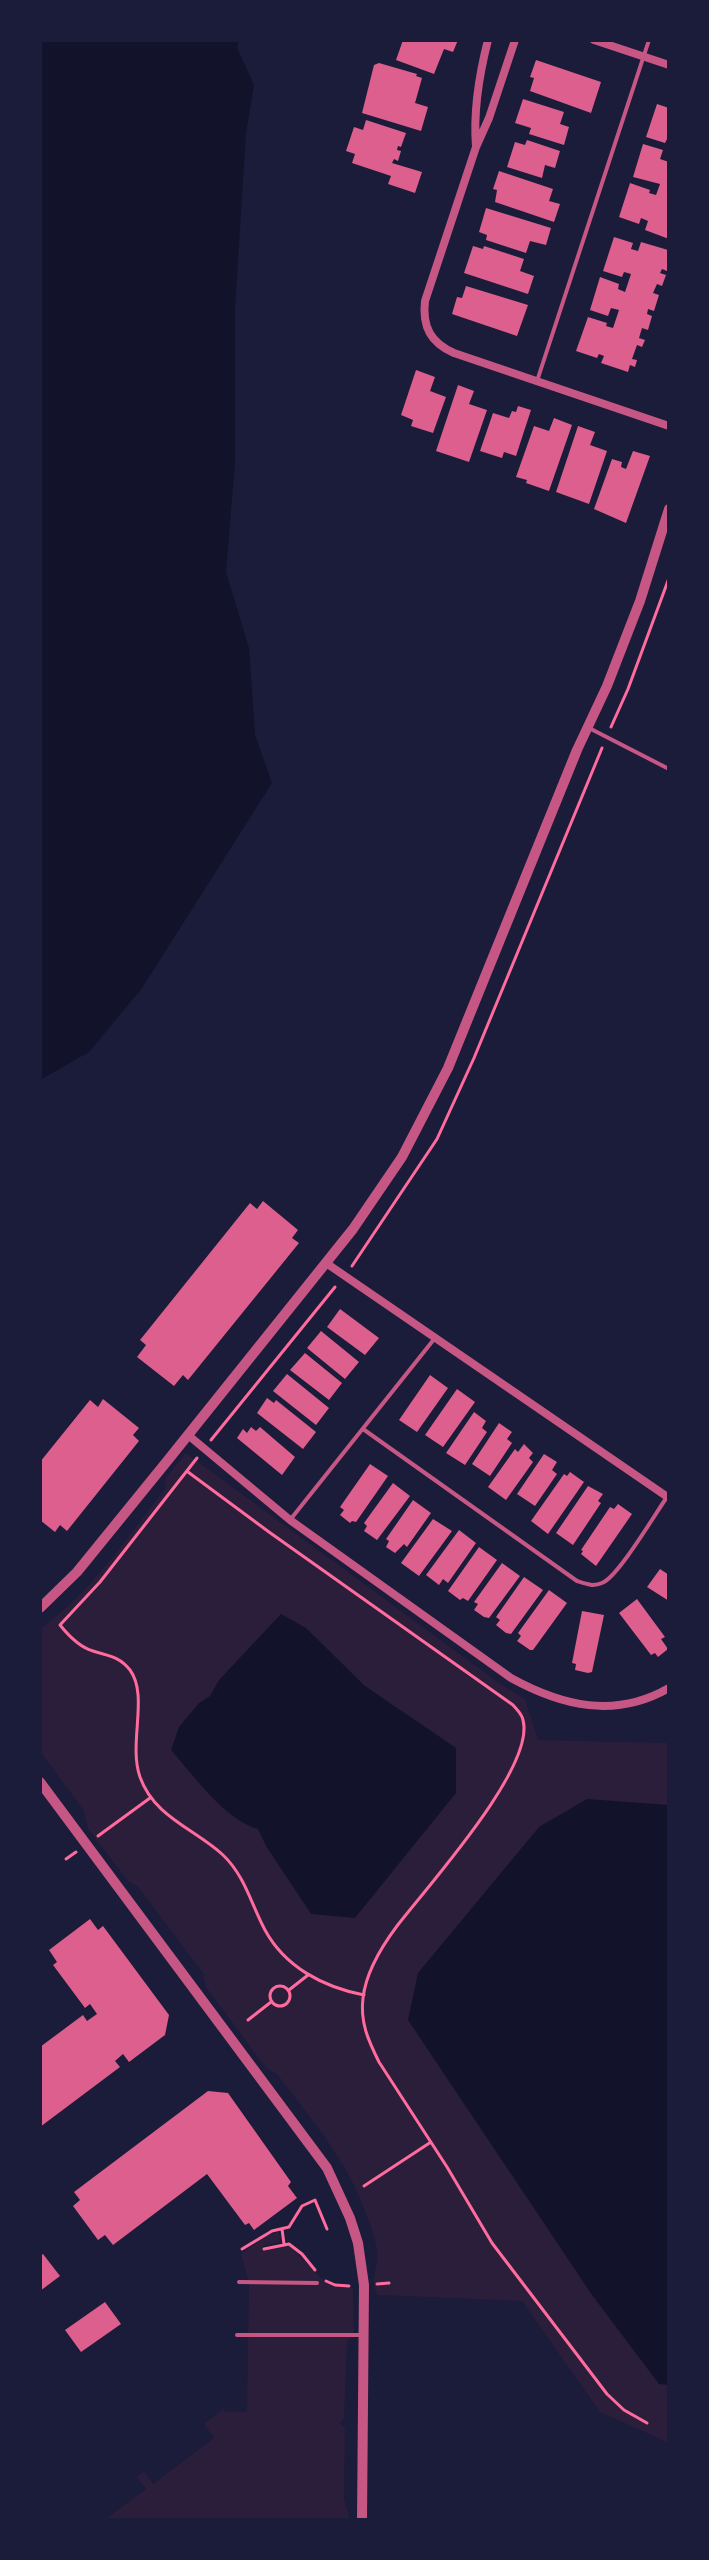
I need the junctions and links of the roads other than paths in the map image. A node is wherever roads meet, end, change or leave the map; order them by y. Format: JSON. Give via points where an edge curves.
{"nodes":[{"id":1,"x":488,"y":40,"type":"edge"},
{"id":2,"x":515,"y":40,"type":"edge"},
{"id":3,"x":594,"y":40,"type":"edge"},
{"id":4,"x":649,"y":40,"type":"edge"},
{"id":5,"x":643,"y":57,"type":"junction"},
{"id":6,"x":669,"y":65,"type":"edge"},
{"id":7,"x":476,"y":147,"type":"junction"},
{"id":8,"x":537,"y":381,"type":"junction"},
{"id":9,"x":669,"y":426,"type":"edge"},
{"id":10,"x":669,"y":509,"type":"edge"},
{"id":11,"x":587,"y":727,"type":"junction"},
{"id":12,"x":669,"y":769,"type":"edge"},
{"id":13,"x":326,"y":1263,"type":"junction"},
{"id":14,"x":435,"y":1338,"type":"junction"},
{"id":15,"x":363,"y":1429,"type":"junction"},
{"id":16,"x":188,"y":1435,"type":"junction"},
{"id":17,"x":668,"y":1497,"type":"edge"},
{"id":18,"x":290,"y":1520,"type":"junction"},
{"id":19,"x":40,"y":1608,"type":"edge"},
{"id":20,"x":669,"y":1688,"type":"edge"},
{"id":21,"x":40,"y":1782,"type":"edge"},
{"id":22,"x":239,"y":2282,"type":"dead end"},
{"id":23,"x":317,"y":2283,"type":"dead end"},
{"id":24,"x":237,"y":2335,"type":"dead end"},
{"id":25,"x":364,"y":2335,"type":"junction"},
{"id":26,"x":362,"y":2520,"type":"edge"}],
"edges":[{"from":1,"to":7,"type":"street","via":[[474,114]]},
{"from":2,"to":7,"type":"street"},
{"from":3,"to":5,"type":"street"},
{"from":4,"to":5,"type":"lane"},
{"from":5,"to":6,"type":"street"},
{"from":5,"to":8,"type":"lane"},
{"from":7,"to":8,"type":"street","via":[[425,301],[425,323],[444,349]]},
{"from":8,"to":9,"type":"street"},
{"from":10,"to":11,"type":"street","via":[[624,644]]},
{"from":11,"to":12,"type":"lane"},
{"from":11,"to":13,"type":"street","via":[[424,1118],[374,1201]]},
{"from":13,"to":14,"type":"street"},
{"from":13,"to":16,"type":"street"},
{"from":14,"to":15,"type":"lane"},
{"from":14,"to":17,"type":"street"},
{"from":15,"to":17,"type":"lane","via":[[588,1585],[599,1585],[615,1573]]},
{"from":15,"to":18,"type":"lane"},
{"from":16,"to":18,"type":"street"},
{"from":16,"to":19,"type":"street","via":[[77,1572]]},
{"from":18,"to":20,"type":"street","via":[[537,1692],[563,1702],[615,1705],[638,1702]]},
{"from":21,"to":25,"type":"street","via":[[327,2168],[358,2243]]},
{"from":22,"to":23,"type":"lane"},
{"from":24,"to":25,"type":"lane"},
{"from":25,"to":26,"type":"street"}]}
